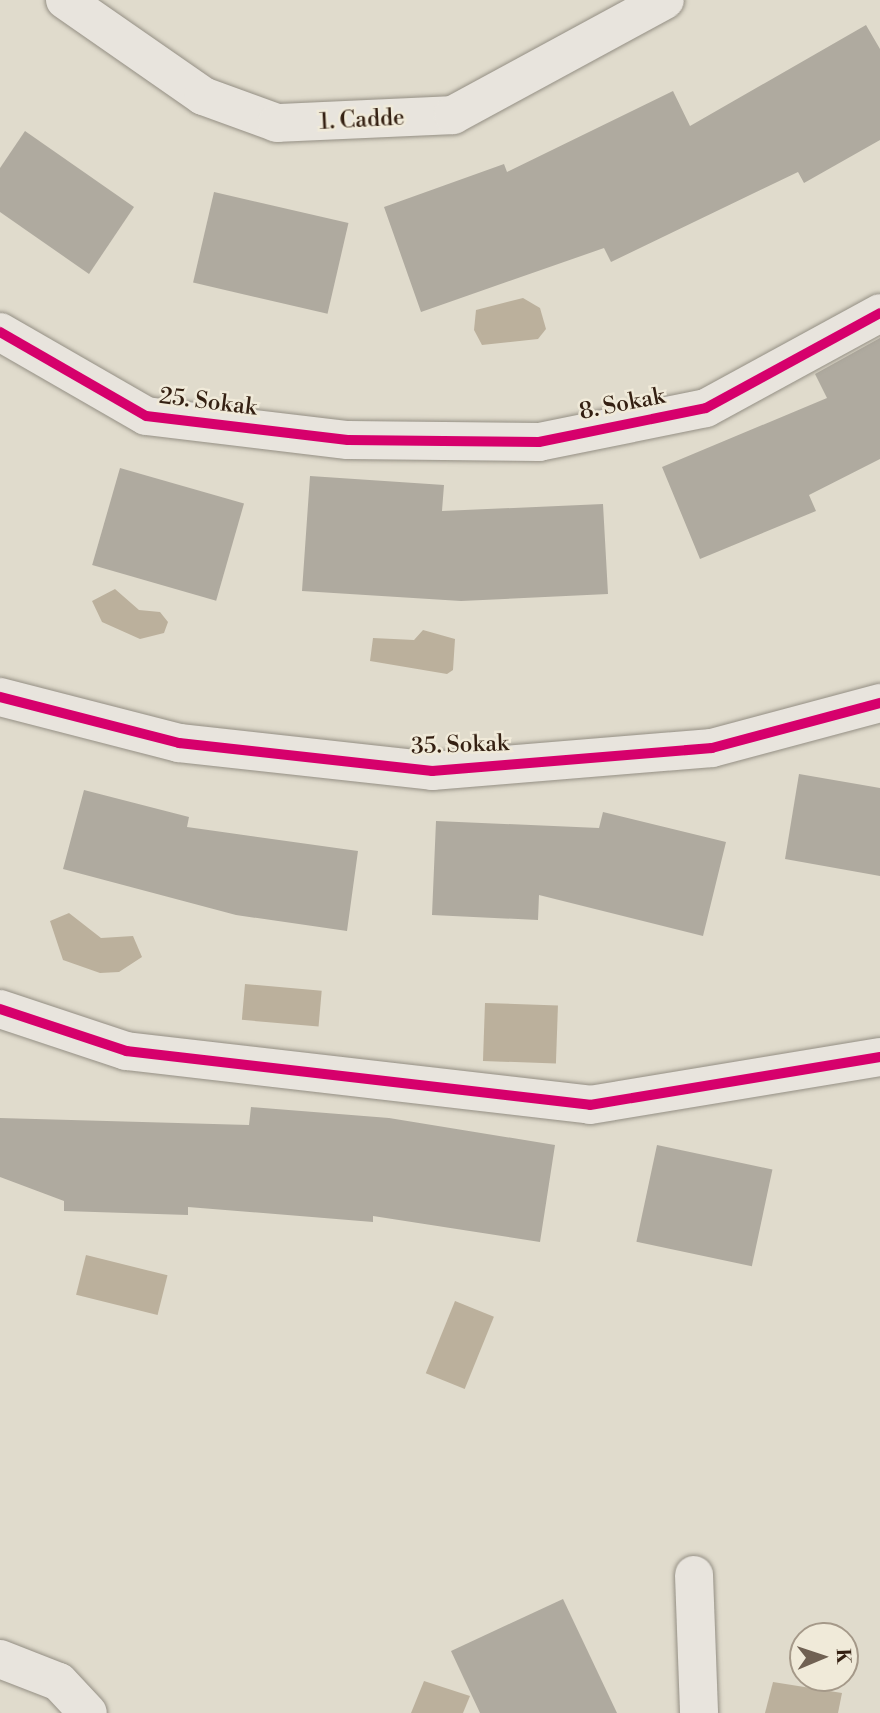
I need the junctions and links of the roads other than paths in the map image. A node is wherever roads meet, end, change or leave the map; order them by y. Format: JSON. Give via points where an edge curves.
{"nodes":[{"id":1,"x":65,"y":0,"type":"edge"},
{"id":2,"x":666,"y":0,"type":"edge"},
{"id":3,"x":880,"y":313,"type":"edge"},
{"id":4,"x":0,"y":332,"type":"edge"},
{"id":5,"x":348,"y":440,"type":"joint"},
{"id":6,"x":0,"y":697,"type":"edge"},
{"id":7,"x":880,"y":704,"type":"edge"},
{"id":8,"x":0,"y":1009,"type":"edge"},
{"id":9,"x":880,"y":1056,"type":"edge"},
{"id":10,"x":694,"y":1575,"type":"dead end"},
{"id":11,"x":0,"y":1659,"type":"edge"},
{"id":12,"x":88,"y":1713,"type":"edge"},
{"id":13,"x":699,"y":1713,"type":"edge"}],
"edges":[{"from":1,"to":2,"type":"street","name":"1. Cadde","via":[[203,96],[277,123],[453,115]]},
{"from":3,"to":5,"type":"street","name":"8. Sokak","via":[[706,408],[539,442]]},
{"from":4,"to":5,"type":"street","name":"25. Sokak","via":[[146,416]]},
{"from":6,"to":7,"type":"street","name":"35. Sokak","via":[[179,743],[432,771],[712,748]]},
{"from":8,"to":9,"type":"street","via":[[126,1051],[590,1105]]},
{"from":10,"to":13,"type":"street"},
{"from":11,"to":12,"type":"street","via":[[59,1682]]}]}
